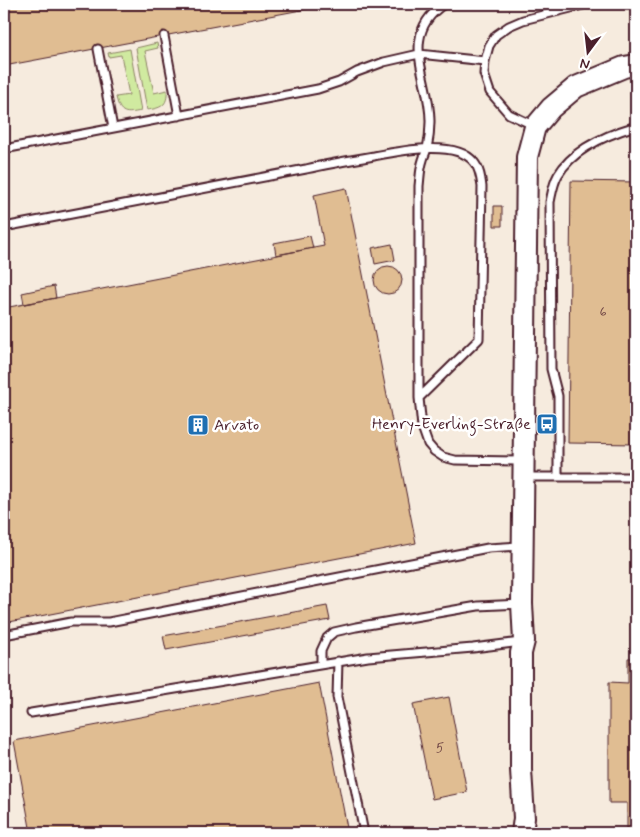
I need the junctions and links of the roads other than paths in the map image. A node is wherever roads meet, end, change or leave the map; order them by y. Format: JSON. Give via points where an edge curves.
{"nodes":[{"id":1,"x":444,"y":4,"type":"edge"},
{"id":2,"x":587,"y":4,"type":"edge"},
{"id":3,"x":164,"y":36,"type":"dead end"},
{"id":4,"x":98,"y":48,"type":"dead end"},
{"id":5,"x":419,"y":54,"type":"junction"},
{"id":6,"x":485,"y":61,"type":"junction"},
{"id":7,"x":636,"y":65,"type":"edge"},
{"id":8,"x":179,"y":116,"type":"junction"},
{"id":9,"x":636,"y":126,"type":"edge"},
{"id":10,"x":535,"y":127,"type":"junction"},
{"id":11,"x":113,"y":128,"type":"junction"},
{"id":12,"x":4,"y":149,"type":"edge"},
{"id":13,"x":427,"y":149,"type":"junction"},
{"id":14,"x":4,"y":227,"type":"edge"},
{"id":15,"x":419,"y":398,"type":"junction"},
{"id":16,"x":524,"y":469,"type":"junction"},
{"id":17,"x":558,"y":477,"type":"junction"},
{"id":18,"x":636,"y":477,"type":"edge"},
{"id":19,"x":523,"y":546,"type":"junction"},
{"id":20,"x":522,"y":604,"type":"junction"},
{"id":21,"x":4,"y":635,"type":"edge"},
{"id":22,"x":524,"y":642,"type":"junction"},
{"id":23,"x":338,"y":662,"type":"junction"},
{"id":24,"x":321,"y":664,"type":"junction"},
{"id":25,"x":31,"y":713,"type":"dead end"},
{"id":26,"x":364,"y":833,"type":"edge"},
{"id":27,"x":522,"y":833,"type":"edge"}],
"edges":[{"from":1,"to":5,"type":"lane","via":[[426,22],[420,35]]},
{"from":2,"to":6,"type":"lane","via":[[509,26],[496,35]]},
{"from":3,"to":8,"type":"lane"},
{"from":4,"to":11,"type":"lane"},
{"from":5,"to":6,"type":"lane"},
{"from":5,"to":8,"type":"lane","via":[[384,62],[318,89]]},
{"from":5,"to":13,"type":"lane","via":[[429,107]]},
{"from":6,"to":10,"type":"lane","via":[[484,74],[490,92],[509,114]]},
{"from":7,"to":10,"type":"street","via":[[576,87]]},
{"from":8,"to":11,"type":"lane"},
{"from":9,"to":17,"type":"lane","via":[[591,144],[568,162],[552,188],[551,370],[558,396]]},
{"from":10,"to":16,"type":"street","via":[[527,156]]},
{"from":11,"to":12,"type":"lane"},
{"from":13,"to":14,"type":"lane","via":[[354,158]]},
{"from":13,"to":15,"type":"lane","via":[[419,186]]},
{"from":13,"to":15,"type":"lane","via":[[463,153],[474,161],[480,174],[479,339]]},
{"from":15,"to":16,"type":"lane","via":[[422,427],[434,451],[455,460]]},
{"from":16,"to":17,"type":"lane"},
{"from":16,"to":19,"type":"street"},
{"from":17,"to":18,"type":"lane"},
{"from":19,"to":20,"type":"street"},
{"from":19,"to":21,"type":"lane","via":[[488,548],[109,622],[71,622]]},
{"from":20,"to":22,"type":"street"},
{"from":20,"to":24,"type":"lane","via":[[478,606],[334,632],[321,651]]},
{"from":22,"to":23,"type":"lane","via":[[368,656]]},
{"from":22,"to":27,"type":"street","via":[[521,653]]},
{"from":23,"to":24,"type":"lane"},
{"from":23,"to":26,"type":"lane","via":[[336,697]]},
{"from":24,"to":25,"type":"lane"}]}
